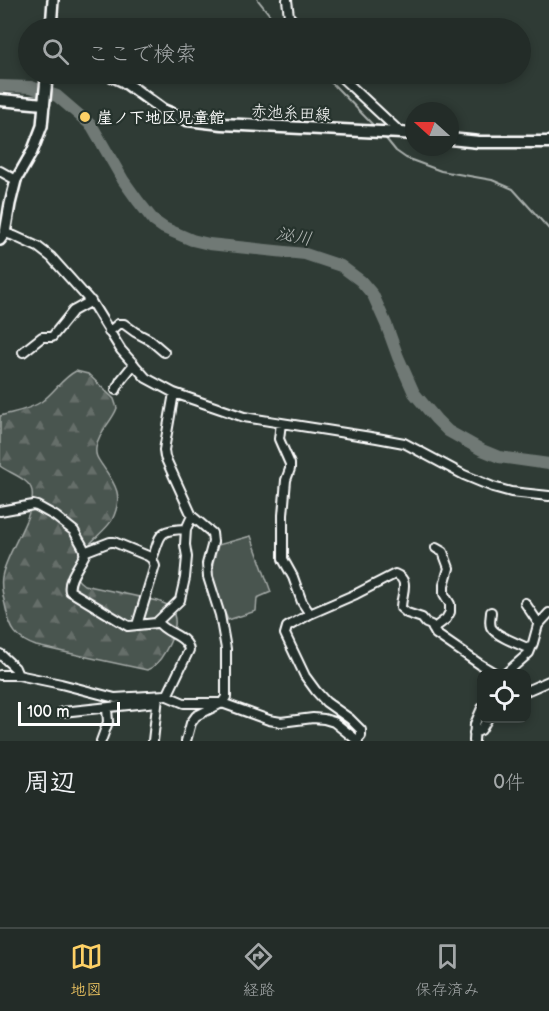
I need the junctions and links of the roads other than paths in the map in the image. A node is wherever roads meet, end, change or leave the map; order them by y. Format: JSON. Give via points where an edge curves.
{"nodes":[{"id":1,"x":53,"y":0,"type":"edge"},
{"id":2,"x":287,"y":0,"type":"edge"},
{"id":3,"x":52,"y":18,"type":"edge"},
{"id":4,"x":291,"y":18,"type":"edge"},
{"id":5,"x":46,"y":84,"type":"edge"},
{"id":6,"x":127,"y":84,"type":"edge"},
{"id":7,"x":349,"y":84,"type":"edge"},
{"id":8,"x":0,"y":100,"type":"edge"},
{"id":9,"x":44,"y":102,"type":"junction"},
{"id":10,"x":401,"y":133,"type":"junction"},
{"id":11,"x":405,"y":133,"type":"edge"},
{"id":12,"x":459,"y":140,"type":"edge"},
{"id":13,"x":549,"y":142,"type":"edge"},
{"id":14,"x":0,"y":171,"type":"edge"},
{"id":15,"x":16,"y":180,"type":"junction"},
{"id":16,"x":3,"y":237,"type":"edge"},
{"id":17,"x":91,"y":302,"type":"junction"},
{"id":18,"x":109,"y":332,"type":"junction"},
{"id":19,"x":23,"y":352,"type":"dead end"},
{"id":20,"x":164,"y":352,"type":"dead end"},
{"id":21,"x":134,"y":364,"type":"junction"},
{"id":22,"x":117,"y":390,"type":"dead end"},
{"id":23,"x":174,"y":393,"type":"junction"},
{"id":24,"x":281,"y":423,"type":"junction"},
{"id":25,"x":549,"y":496,"type":"edge"},
{"id":26,"x":0,"y":511,"type":"edge"},
{"id":27,"x":192,"y":516,"type":"junction"},
{"id":28,"x":186,"y":529,"type":"junction"},
{"id":29,"x":436,"y":548,"type":"dead end"},
{"id":30,"x":84,"y":552,"type":"junction"},
{"id":31,"x":152,"y":560,"type":"junction"},
{"id":32,"x":525,"y":603,"type":"dead end"},
{"id":33,"x":491,"y":612,"type":"dead end"},
{"id":34,"x":549,"y":613,"type":"edge"},
{"id":35,"x":310,"y":614,"type":"junction"},
{"id":36,"x":158,"y":622,"type":"junction"},
{"id":37,"x":539,"y":624,"type":"junction"},
{"id":38,"x":137,"y":625,"type":"junction"},
{"id":39,"x":433,"y":629,"type":"junction"},
{"id":40,"x":531,"y":649,"type":"junction"},
{"id":41,"x":0,"y":654,"type":"edge"},
{"id":42,"x":488,"y":669,"type":"edge"},
{"id":43,"x":511,"y":669,"type":"edge"},
{"id":44,"x":0,"y":675,"type":"edge"},
{"id":45,"x":18,"y":675,"type":"junction"},
{"id":46,"x":549,"y":681,"type":"edge"},
{"id":47,"x":531,"y":689,"type":"edge"},
{"id":48,"x":160,"y":698,"type":"junction"},
{"id":49,"x":222,"y":703,"type":"junction"},
{"id":50,"x":107,"y":708,"type":"junction"},
{"id":51,"x":63,"y":712,"type":"dead end"},
{"id":52,"x":477,"y":719,"type":"edge"},
{"id":53,"x":485,"y":723,"type":"edge"},
{"id":54,"x":474,"y":737,"type":"edge"},
{"id":55,"x":101,"y":741,"type":"edge"},
{"id":56,"x":153,"y":741,"type":"edge"},
{"id":57,"x":186,"y":741,"type":"edge"},
{"id":58,"x":358,"y":741,"type":"edge"}],
"edges":[{"from":1,"to":3,"type":"street"},
{"from":2,"to":4,"type":"street"},
{"from":5,"to":9,"type":"main road"},
{"from":6,"to":10,"type":"main road","name":"赤池糸田線","via":[[163,110],[187,120]]},
{"from":7,"to":10,"type":"street"},
{"from":8,"to":9,"type":"main road"},
{"from":9,"to":15,"type":"street","via":[[38,138]]},
{"from":10,"to":11,"type":"main road","name":"赤池糸田線"},
{"from":12,"to":13,"type":"main road"},
{"from":14,"to":15,"type":"street"},
{"from":15,"to":16,"type":"street"},
{"from":16,"to":17,"type":"street","via":[[14,236],[38,247]]},
{"from":17,"to":18,"type":"street"},
{"from":17,"to":19,"type":"street","via":[[73,311],[52,337],[42,337]]},
{"from":18,"to":20,"type":"street","via":[[124,324]]},
{"from":18,"to":21,"type":"street"},
{"from":21,"to":22,"type":"street"},
{"from":21,"to":23,"type":"street","via":[[153,382]]},
{"from":23,"to":24,"type":"street","via":[[237,415]]},
{"from":23,"to":27,"type":"street","via":[[165,458]]},
{"from":24,"to":25,"type":"street","via":[[404,443],[493,488]]},
{"from":24,"to":35,"type":"street","via":[[279,439],[290,464],[284,503],[283,559]]},
{"from":26,"to":30,"type":"street","via":[[38,506],[74,531]]},
{"from":27,"to":28,"type":"street"},
{"from":27,"to":49,"type":"street","via":[[212,533],[208,577],[226,649],[226,697]]},
{"from":28,"to":31,"type":"street","via":[[164,531]]},
{"from":28,"to":36,"type":"street","via":[[187,557],[180,600]]},
{"from":29,"to":39,"type":"street","via":[[443,552],[449,568],[444,594],[450,612]]},
{"from":30,"to":31,"type":"street","via":[[114,542]]},
{"from":30,"to":38,"type":"street","via":[[70,591],[128,626]]},
{"from":31,"to":38,"type":"street","via":[[155,566]]},
{"from":32,"to":37,"type":"street"},
{"from":33,"to":40,"type":"street","via":[[493,630]]},
{"from":34,"to":37,"type":"street"},
{"from":35,"to":39,"type":"street","via":[[395,574],[405,582],[401,608],[422,618]]},
{"from":35,"to":58,"type":"street","via":[[287,627],[285,634],[316,691],[361,730]]},
{"from":36,"to":38,"type":"street"},
{"from":36,"to":48,"type":"street","via":[[189,645]]},
{"from":37,"to":40,"type":"street"},
{"from":39,"to":42,"type":"street"},
{"from":40,"to":43,"type":"street"},
{"from":41,"to":45,"type":"street"},
{"from":44,"to":45,"type":"street"},
{"from":45,"to":48,"type":"street","via":[[115,698]]},
{"from":46,"to":47,"type":"street"},
{"from":48,"to":49,"type":"street","via":[[172,697],[184,703]]},
{"from":48,"to":50,"type":"street"},
{"from":48,"to":56,"type":"street"},
{"from":49,"to":57,"type":"street","via":[[196,716]]},
{"from":49,"to":58,"type":"street","via":[[281,722],[324,719]]},
{"from":50,"to":51,"type":"street"},
{"from":50,"to":55,"type":"street","via":[[108,722]]},
{"from":52,"to":54,"type":"street"},
{"from":53,"to":54,"type":"street"}]}
